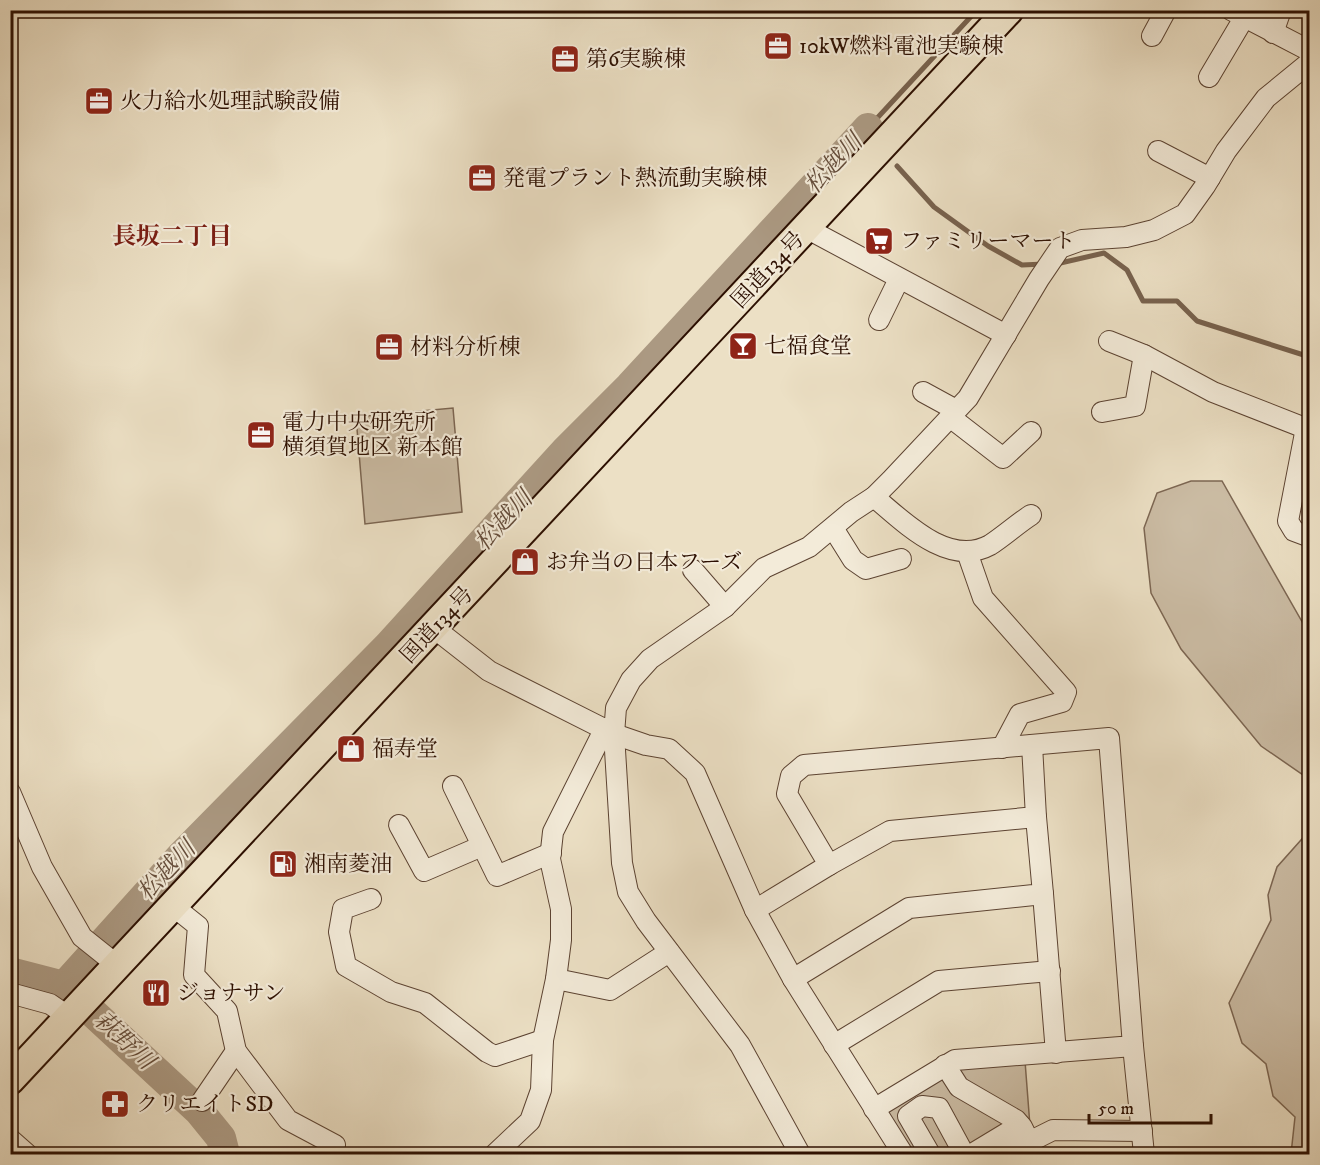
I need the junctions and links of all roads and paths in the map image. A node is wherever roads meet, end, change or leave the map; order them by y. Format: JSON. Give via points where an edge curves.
{"nodes":[{"id":1,"x":1009,"y":10,"type":"edge"},
{"id":2,"x":1166,"y":10,"type":"edge"},
{"id":3,"x":1281,"y":10,"type":"edge"},
{"id":4,"x":1238,"y":14,"type":"edge"},
{"id":5,"x":1274,"y":33,"type":"junction"},
{"id":6,"x":1152,"y":36,"type":"dead end"},
{"id":7,"x":1310,"y":51,"type":"edge"},
{"id":8,"x":1310,"y":62,"type":"edge"},
{"id":9,"x":1209,"y":77,"type":"dead end"},
{"id":10,"x":1158,"y":151,"type":"dead end"},
{"id":11,"x":1210,"y":178,"type":"junction"},
{"id":12,"x":806,"y":228,"type":"junction"},
{"id":13,"x":899,"y":279,"type":"junction"},
{"id":14,"x":879,"y":320,"type":"dead end"},
{"id":15,"x":1006,"y":335,"type":"junction"},
{"id":16,"x":1109,"y":341,"type":"dead end"},
{"id":17,"x":1144,"y":355,"type":"junction"},
{"id":18,"x":923,"y":392,"type":"dead end"},
{"id":19,"x":1102,"y":412,"type":"dead end"},
{"id":20,"x":953,"y":413,"type":"junction"},
{"id":21,"x":1308,"y":429,"type":"edge"},
{"id":22,"x":1031,"y":432,"type":"dead end"},
{"id":23,"x":874,"y":497,"type":"junction"},
{"id":24,"x":1031,"y":515,"type":"dead end"},
{"id":25,"x":833,"y":528,"type":"junction"},
{"id":26,"x":1310,"y":537,"type":"edge"},
{"id":27,"x":967,"y":552,"type":"junction"},
{"id":28,"x":901,"y":559,"type":"dead end"},
{"id":29,"x":693,"y":570,"type":"dead end"},
{"id":30,"x":724,"y":607,"type":"junction"},
{"id":31,"x":434,"y":628,"type":"junction"},
{"id":32,"x":609,"y":731,"type":"junction"},
{"id":33,"x":1032,"y":745,"type":"junction"},
{"id":34,"x":1002,"y":748,"type":"junction"},
{"id":35,"x":453,"y":786,"type":"dead end"},
{"id":36,"x":10,"y":792,"type":"edge"},
{"id":37,"x":1036,"y":817,"type":"junction"},
{"id":38,"x":399,"y":825,"type":"dead end"},
{"id":39,"x":482,"y":846,"type":"junction"},
{"id":40,"x":550,"y":853,"type":"junction"},
{"id":41,"x":828,"y":865,"type":"junction"},
{"id":42,"x":1043,"y":894,"type":"junction"},
{"id":43,"x":371,"y":899,"type":"dead end"},
{"id":44,"x":173,"y":906,"type":"junction"},
{"id":45,"x":755,"y":910,"type":"junction"},
{"id":46,"x":669,"y":952,"type":"junction"},
{"id":47,"x":117,"y":965,"type":"junction"},
{"id":48,"x":1050,"y":972,"type":"junction"},
{"id":49,"x":793,"y":979,"type":"junction"},
{"id":50,"x":556,"y":980,"type":"junction"},
{"id":51,"x":10,"y":993,"type":"edge"},
{"id":52,"x":78,"y":1008,"type":"junction"},
{"id":53,"x":543,"y":1040,"type":"junction"},
{"id":54,"x":834,"y":1045,"type":"junction"},
{"id":55,"x":1133,"y":1046,"type":"junction"},
{"id":56,"x":236,"y":1051,"type":"junction"},
{"id":57,"x":1056,"y":1053,"type":"junction"},
{"id":58,"x":945,"y":1065,"type":"junction"},
{"id":59,"x":10,"y":1080,"type":"edge"},
{"id":60,"x":959,"y":1087,"type":"junction"},
{"id":61,"x":202,"y":1101,"type":"dead end"},
{"id":62,"x":939,"y":1108,"type":"junction"},
{"id":63,"x":874,"y":1109,"type":"junction"},
{"id":64,"x":1142,"y":1131,"type":"junction"},
{"id":65,"x":1025,"y":1133,"type":"junction"},
{"id":66,"x":10,"y":1139,"type":"edge"},
{"id":67,"x":334,"y":1145,"type":"dead end"},
{"id":68,"x":27,"y":1155,"type":"edge"},
{"id":69,"x":495,"y":1155,"type":"edge"},
{"id":70,"x":800,"y":1155,"type":"edge"},
{"id":71,"x":903,"y":1155,"type":"edge"},
{"id":72,"x":930,"y":1155,"type":"edge"},
{"id":73,"x":964,"y":1155,"type":"edge"},
{"id":74,"x":972,"y":1155,"type":"edge"},
{"id":75,"x":1005,"y":1155,"type":"edge"},
{"id":76,"x":1144,"y":1155,"type":"edge"}],
"edges":[{"from":1,"to":12,"type":"highway","name":"国道134号"},
{"from":2,"to":6,"type":"street"},
{"from":3,"to":5,"type":"street"},
{"from":4,"to":5,"type":"street"},
{"from":4,"to":9,"type":"street"},
{"from":5,"to":7,"type":"street"},
{"from":8,"to":11,"type":"street","via":[[1266,98]]},
{"from":10,"to":11,"type":"street"},
{"from":11,"to":15,"type":"street","via":[[1185,214],[1154,230],[1126,237],[1082,240],[1060,248]]},
{"from":12,"to":13,"type":"street"},
{"from":12,"to":31,"type":"highway","name":"国道134号"},
{"from":13,"to":14,"type":"street"},
{"from":13,"to":15,"type":"street"},
{"from":15,"to":20,"type":"street","via":[[968,398]]},
{"from":16,"to":17,"type":"street"},
{"from":17,"to":19,"type":"street","via":[[1135,406]]},
{"from":17,"to":21,"type":"street","via":[[1213,392]]},
{"from":18,"to":20,"type":"street"},
{"from":20,"to":22,"type":"street","via":[[1003,458]]},
{"from":20,"to":23,"type":"street"},
{"from":21,"to":26,"type":"street","via":[[1288,521],[1294,531]]},
{"from":23,"to":25,"type":"street"},
{"from":23,"to":27,"type":"street","via":[[935,544]]},
{"from":24,"to":27,"type":"street","via":[[988,546]]},
{"from":25,"to":28,"type":"street","via":[[853,560],[866,569]]},
{"from":25,"to":30,"type":"street","via":[[809,547],[764,568]]},
{"from":27,"to":34,"type":"street","via":[[983,598],[1066,692],[1062,702],[1020,714]]},
{"from":29,"to":30,"type":"street"},
{"from":30,"to":32,"type":"street","via":[[650,659],[631,680],[615,708]]},
{"from":31,"to":32,"type":"street","via":[[489,671]]},
{"from":31,"to":44,"type":"highway","name":"国道134号"},
{"from":32,"to":40,"type":"street","via":[[553,832]]},
{"from":32,"to":45,"type":"street","via":[[669,749],[694,773]]},
{"from":32,"to":46,"type":"street","via":[[628,892]]},
{"from":33,"to":34,"type":"street"},
{"from":33,"to":37,"type":"street"},
{"from":33,"to":55,"type":"street","via":[[1109,738]]},
{"from":34,"to":41,"type":"street","via":[[804,765],[791,776],[787,794]]},
{"from":35,"to":39,"type":"street"},
{"from":36,"to":47,"type":"street","via":[[42,867],[82,937]]},
{"from":37,"to":41,"type":"street","via":[[890,831]]},
{"from":37,"to":42,"type":"street"},
{"from":38,"to":39,"type":"street","via":[[424,871]]},
{"from":39,"to":40,"type":"street","via":[[497,876]]},
{"from":40,"to":50,"type":"street","via":[[561,909]]},
{"from":41,"to":45,"type":"street"},
{"from":42,"to":48,"type":"street"},
{"from":42,"to":49,"type":"street","via":[[909,908]]},
{"from":43,"to":53,"type":"street","via":[[343,909],[339,932],[346,966],[391,992],[425,1003],[495,1056]]},
{"from":44,"to":47,"type":"highway","name":"国道134号"},
{"from":44,"to":56,"type":"street","via":[[198,926],[194,975],[227,1011]]},
{"from":45,"to":49,"type":"street"},
{"from":46,"to":50,"type":"street","via":[[610,990]]},
{"from":46,"to":70,"type":"street","via":[[740,1045]]},
{"from":47,"to":52,"type":"highway","name":"国道134号"},
{"from":48,"to":54,"type":"street","via":[[939,981]]},
{"from":48,"to":57,"type":"street"},
{"from":49,"to":54,"type":"street"},
{"from":50,"to":53,"type":"street"},
{"from":51,"to":52,"type":"street"},
{"from":52,"to":59,"type":"highway","name":"国道134号"},
{"from":53,"to":69,"type":"street","via":[[541,1090],[530,1121]]},
{"from":54,"to":63,"type":"street"},
{"from":55,"to":57,"type":"street"},
{"from":55,"to":64,"type":"street"},
{"from":56,"to":61,"type":"street"},
{"from":56,"to":67,"type":"street","via":[[288,1120]]},
{"from":57,"to":58,"type":"street","via":[[956,1060]]},
{"from":58,"to":60,"type":"street"},
{"from":58,"to":63,"type":"street"},
{"from":60,"to":62,"type":"street","via":[[944,1089]]},
{"from":60,"to":65,"type":"street","via":[[1016,1120]]},
{"from":62,"to":72,"type":"street","via":[[922,1106],[908,1116]]},
{"from":62,"to":73,"type":"street"},
{"from":63,"to":71,"type":"street"},
{"from":64,"to":65,"type":"street"},
{"from":64,"to":76,"type":"street"},
{"from":65,"to":74,"type":"street"},
{"from":65,"to":75,"type":"street"},
{"from":66,"to":68,"type":"street"}]}
